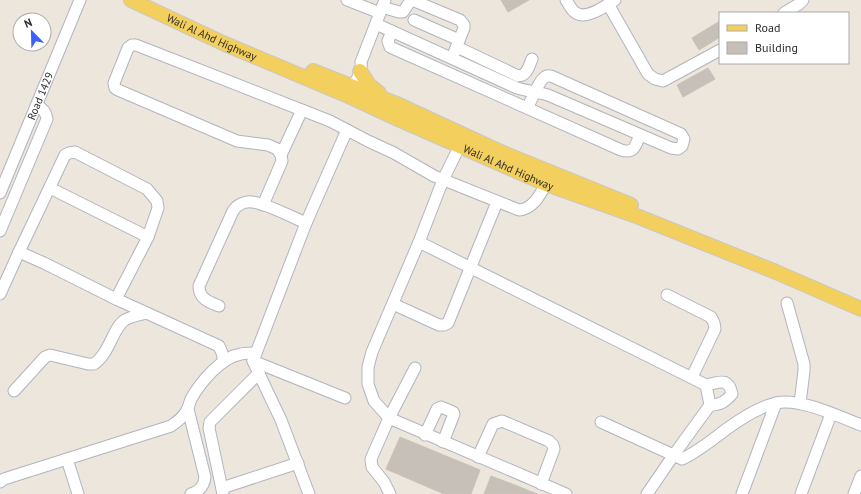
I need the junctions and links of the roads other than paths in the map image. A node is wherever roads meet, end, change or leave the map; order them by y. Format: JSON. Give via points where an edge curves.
{"nodes":[{"id":1,"x":80,"y":0,"type":"edge"},
{"id":2,"x":131,"y":0,"type":"edge"},
{"id":3,"x":347,"y":0,"type":"edge"},
{"id":4,"x":412,"y":0,"type":"edge"},
{"id":5,"x":566,"y":0,"type":"edge"},
{"id":6,"x":803,"y":0,"type":"edge"},
{"id":7,"x":612,"y":2,"type":"edge"},
{"id":8,"x":382,"y":7,"type":"edge"},
{"id":9,"x":786,"y":12,"type":"edge"},
{"id":10,"x":162,"y":13,"type":"junction"},
{"id":11,"x":414,"y":20,"type":"dead end"},
{"id":12,"x":376,"y":24,"type":"junction"},
{"id":13,"x":392,"y":31,"type":"junction"},
{"id":14,"x":458,"y":44,"type":"junction"},
{"id":15,"x":719,"y":51,"type":"edge"},
{"id":16,"x":452,"y":58,"type":"junction"},
{"id":17,"x":532,"y":59,"type":"dead end"},
{"id":18,"x":359,"y":67,"type":"junction"},
{"id":19,"x":330,"y":77,"type":"junction"},
{"id":20,"x":348,"y":90,"type":"junction"},
{"id":21,"x":536,"y":92,"type":"junction"},
{"id":22,"x":388,"y":101,"type":"junction"},
{"id":23,"x":37,"y":105,"type":"junction"},
{"id":24,"x":527,"y":108,"type":"junction"},
{"id":25,"x":302,"y":110,"type":"junction"},
{"id":26,"x":347,"y":130,"type":"junction"},
{"id":27,"x":640,"y":135,"type":"junction"},
{"id":28,"x":462,"y":140,"type":"junction"},
{"id":29,"x":281,"y":155,"type":"junction"},
{"id":30,"x":443,"y":180,"type":"junction"},
{"id":31,"x":546,"y":184,"type":"junction"},
{"id":32,"x":50,"y":188,"type":"junction"},
{"id":33,"x":0,"y":193,"type":"edge"},
{"id":34,"x":497,"y":202,"type":"junction"},
{"id":35,"x":263,"y":205,"type":"junction"},
{"id":36,"x":306,"y":223,"type":"junction"},
{"id":37,"x":0,"y":231,"type":"edge"},
{"id":38,"x":148,"y":237,"type":"junction"},
{"id":39,"x":419,"y":242,"type":"junction"},
{"id":40,"x":19,"y":252,"type":"junction"},
{"id":41,"x":470,"y":267,"type":"junction"},
{"id":42,"x":0,"y":294,"type":"edge"},
{"id":43,"x":667,"y":295,"type":"dead end"},
{"id":44,"x":116,"y":299,"type":"junction"},
{"id":45,"x":787,"y":303,"type":"dead end"},
{"id":46,"x":393,"y":304,"type":"junction"},
{"id":47,"x":861,"y":304,"type":"edge"},
{"id":48,"x":220,"y":306,"type":"dead end"},
{"id":49,"x":861,"y":309,"type":"edge"},
{"id":50,"x":146,"y":313,"type":"junction"},
{"id":51,"x":255,"y":357,"type":"junction"},
{"id":52,"x":224,"y":361,"type":"junction"},
{"id":53,"x":415,"y":368,"type":"dead end"},
{"id":54,"x":259,"y":373,"type":"junction"},
{"id":55,"x":692,"y":377,"type":"junction"},
{"id":56,"x":706,"y":384,"type":"junction"},
{"id":57,"x":14,"y":391,"type":"dead end"},
{"id":58,"x":345,"y":398,"type":"dead end"},
{"id":59,"x":776,"y":403,"type":"junction"},
{"id":60,"x":800,"y":403,"type":"junction"},
{"id":61,"x":710,"y":405,"type":"junction"},
{"id":62,"x":188,"y":409,"type":"junction"},
{"id":63,"x":831,"y":414,"type":"junction"},
{"id":64,"x":389,"y":418,"type":"junction"},
{"id":65,"x":602,"y":422,"type":"dead end"},
{"id":66,"x":861,"y":425,"type":"edge"},
{"id":67,"x":425,"y":435,"type":"junction"},
{"id":68,"x":443,"y":442,"type":"junction"},
{"id":69,"x":673,"y":456,"type":"junction"},
{"id":70,"x":478,"y":457,"type":"junction"},
{"id":71,"x":67,"y":459,"type":"junction"},
{"id":72,"x":298,"y":463,"type":"junction"},
{"id":73,"x":861,"y":476,"type":"edge"},
{"id":74,"x":0,"y":482,"type":"edge"},
{"id":75,"x":542,"y":484,"type":"junction"},
{"id":76,"x":222,"y":491,"type":"edge"},
{"id":77,"x":78,"y":494,"type":"edge"},
{"id":78,"x":191,"y":494,"type":"edge"},
{"id":79,"x":309,"y":494,"type":"edge"},
{"id":80,"x":390,"y":494,"type":"edge"},
{"id":81,"x":566,"y":494,"type":"edge"},
{"id":82,"x":647,"y":494,"type":"edge"},
{"id":83,"x":742,"y":494,"type":"edge"},
{"id":84,"x":801,"y":494,"type":"edge"},
{"id":85,"x":854,"y":494,"type":"edge"}],
"edges":[{"from":1,"to":23,"type":"street","name":"Road 1429"},
{"from":2,"to":10,"type":"main road","name":"Wali Al Ahd Highway"},
{"from":3,"to":8,"type":"street"},
{"from":4,"to":8,"type":"street","via":[[403,12]]},
{"from":4,"to":14,"type":"street","via":[[460,20],[464,28]]},
{"from":5,"to":7,"type":"street","via":[[577,14],[582,15]]},
{"from":6,"to":9,"type":"street"},
{"from":7,"to":15,"type":"street","via":[[648,74],[654,79],[663,81]]},
{"from":8,"to":12,"type":"street"},
{"from":10,"to":19,"type":"main road","name":"Wali Al Ahd Highway","via":[[185,19]]},
{"from":10,"to":20,"type":"main road","name":"Wali Al Ahd Highway","via":[[225,44]]},
{"from":11,"to":14,"type":"street"},
{"from":12,"to":13,"type":"street"},
{"from":12,"to":18,"type":"street"},
{"from":13,"to":16,"type":"street"},
{"from":13,"to":24,"type":"street","via":[[388,41],[390,47]]},
{"from":14,"to":16,"type":"street"},
{"from":14,"to":17,"type":"street","via":[[518,76],[525,74]]},
{"from":16,"to":21,"type":"street","via":[[517,88]]},
{"from":18,"to":19,"type":"main road","via":[[344,76]]},
{"from":18,"to":20,"type":"street"},
{"from":18,"to":22,"type":"main road","via":[[369,85]]},
{"from":19,"to":20,"type":"main road","name":"Wali Al Ahd Highway"},
{"from":20,"to":22,"type":"main road","name":"Wali Al Ahd Highway"},
{"from":20,"to":28,"type":"main road","name":"Wali Al Ahd Highway","via":[[398,119]]},
{"from":21,"to":24,"type":"street"},
{"from":21,"to":27,"type":"street","via":[[548,94]]},
{"from":21,"to":27,"type":"street","via":[[543,78],[551,76],[681,134],[684,139],[682,146],[675,149]]},
{"from":22,"to":28,"type":"main road","name":"Wali Al Ahd Highway"},
{"from":23,"to":33,"type":"street","name":"Road 1429"},
{"from":23,"to":37,"type":"street","via":[[44,109],[47,119]]},
{"from":24,"to":27,"type":"street","via":[[621,150],[633,150]]},
{"from":25,"to":26,"type":"street"},
{"from":25,"to":29,"type":"street"},
{"from":25,"to":29,"type":"street","via":[[136,45],[128,48],[114,83],[115,88],[237,141],[268,145],[278,149]]},
{"from":26,"to":30,"type":"street"},
{"from":26,"to":36,"type":"street"},
{"from":28,"to":30,"type":"street"},
{"from":28,"to":31,"type":"main road","name":"Wali Al Ahd Highway"},
{"from":28,"to":47,"type":"main road","name":"Wali Al Ahd Highway","via":[[503,152],[640,208]]},
{"from":29,"to":35,"type":"street","via":[[282,160]]},
{"from":30,"to":34,"type":"street"},
{"from":30,"to":39,"type":"street"},
{"from":31,"to":34,"type":"street","via":[[537,199],[525,210]]},
{"from":31,"to":49,"type":"main road","name":"Wali Al Ahd Highway","via":[[640,217]]},
{"from":32,"to":38,"type":"street"},
{"from":32,"to":38,"type":"street","via":[[65,155],[75,152],[147,189],[153,195],[158,208]]},
{"from":32,"to":40,"type":"street"},
{"from":34,"to":41,"type":"street"},
{"from":35,"to":36,"type":"street"},
{"from":35,"to":48,"type":"street","via":[[244,202],[232,211],[199,286],[200,295],[204,300]]},
{"from":36,"to":51,"type":"street"},
{"from":38,"to":44,"type":"street"},
{"from":39,"to":41,"type":"street"},
{"from":39,"to":46,"type":"street"},
{"from":40,"to":42,"type":"street"},
{"from":40,"to":44,"type":"street"},
{"from":41,"to":46,"type":"street","via":[[448,322],[444,325]]},
{"from":41,"to":55,"type":"street"},
{"from":43,"to":55,"type":"street","via":[[711,317],[714,323],[715,329]]},
{"from":44,"to":50,"type":"street"},
{"from":45,"to":60,"type":"street","via":[[804,364]]},
{"from":46,"to":64,"type":"street","via":[[368,367],[368,384],[374,401]]},
{"from":50,"to":52,"type":"street","via":[[219,346]]},
{"from":50,"to":57,"type":"street","via":[[121,323],[104,355],[94,364],[50,355],[45,357]]},
{"from":51,"to":52,"type":"street","via":[[240,354]]},
{"from":51,"to":54,"type":"street"},
{"from":51,"to":58,"type":"street"},
{"from":52,"to":62,"type":"street","via":[[200,384]]},
{"from":53,"to":64,"type":"street"},
{"from":54,"to":72,"type":"street"},
{"from":54,"to":76,"type":"street","via":[[210,422],[209,428]]},
{"from":55,"to":56,"type":"street"},
{"from":56,"to":61,"type":"street"},
{"from":56,"to":61,"type":"street","via":[[719,381],[726,383],[732,394],[727,401]]},
{"from":59,"to":60,"type":"street"},
{"from":59,"to":69,"type":"street","via":[[755,411],[694,453],[682,459]]},
{"from":59,"to":83,"type":"street"},
{"from":60,"to":63,"type":"street"},
{"from":61,"to":69,"type":"street"},
{"from":62,"to":71,"type":"street","via":[[178,422],[171,426]]},
{"from":62,"to":78,"type":"street","via":[[205,477],[200,490]]},
{"from":63,"to":66,"type":"street"},
{"from":63,"to":84,"type":"street"},
{"from":64,"to":67,"type":"street"},
{"from":64,"to":80,"type":"street","via":[[372,459],[372,467]]},
{"from":65,"to":69,"type":"street"},
{"from":67,"to":68,"type":"street"},
{"from":67,"to":68,"type":"street","via":[[437,409],[441,407],[454,414]]},
{"from":68,"to":70,"type":"street"},
{"from":69,"to":82,"type":"street"},
{"from":70,"to":75,"type":"street"},
{"from":70,"to":75,"type":"street","via":[[493,424],[502,421],[553,445],[554,449]]},
{"from":71,"to":74,"type":"street"},
{"from":71,"to":77,"type":"street"},
{"from":72,"to":76,"type":"street"},
{"from":72,"to":79,"type":"street"},
{"from":73,"to":85,"type":"street"},
{"from":75,"to":81,"type":"street"}]}
